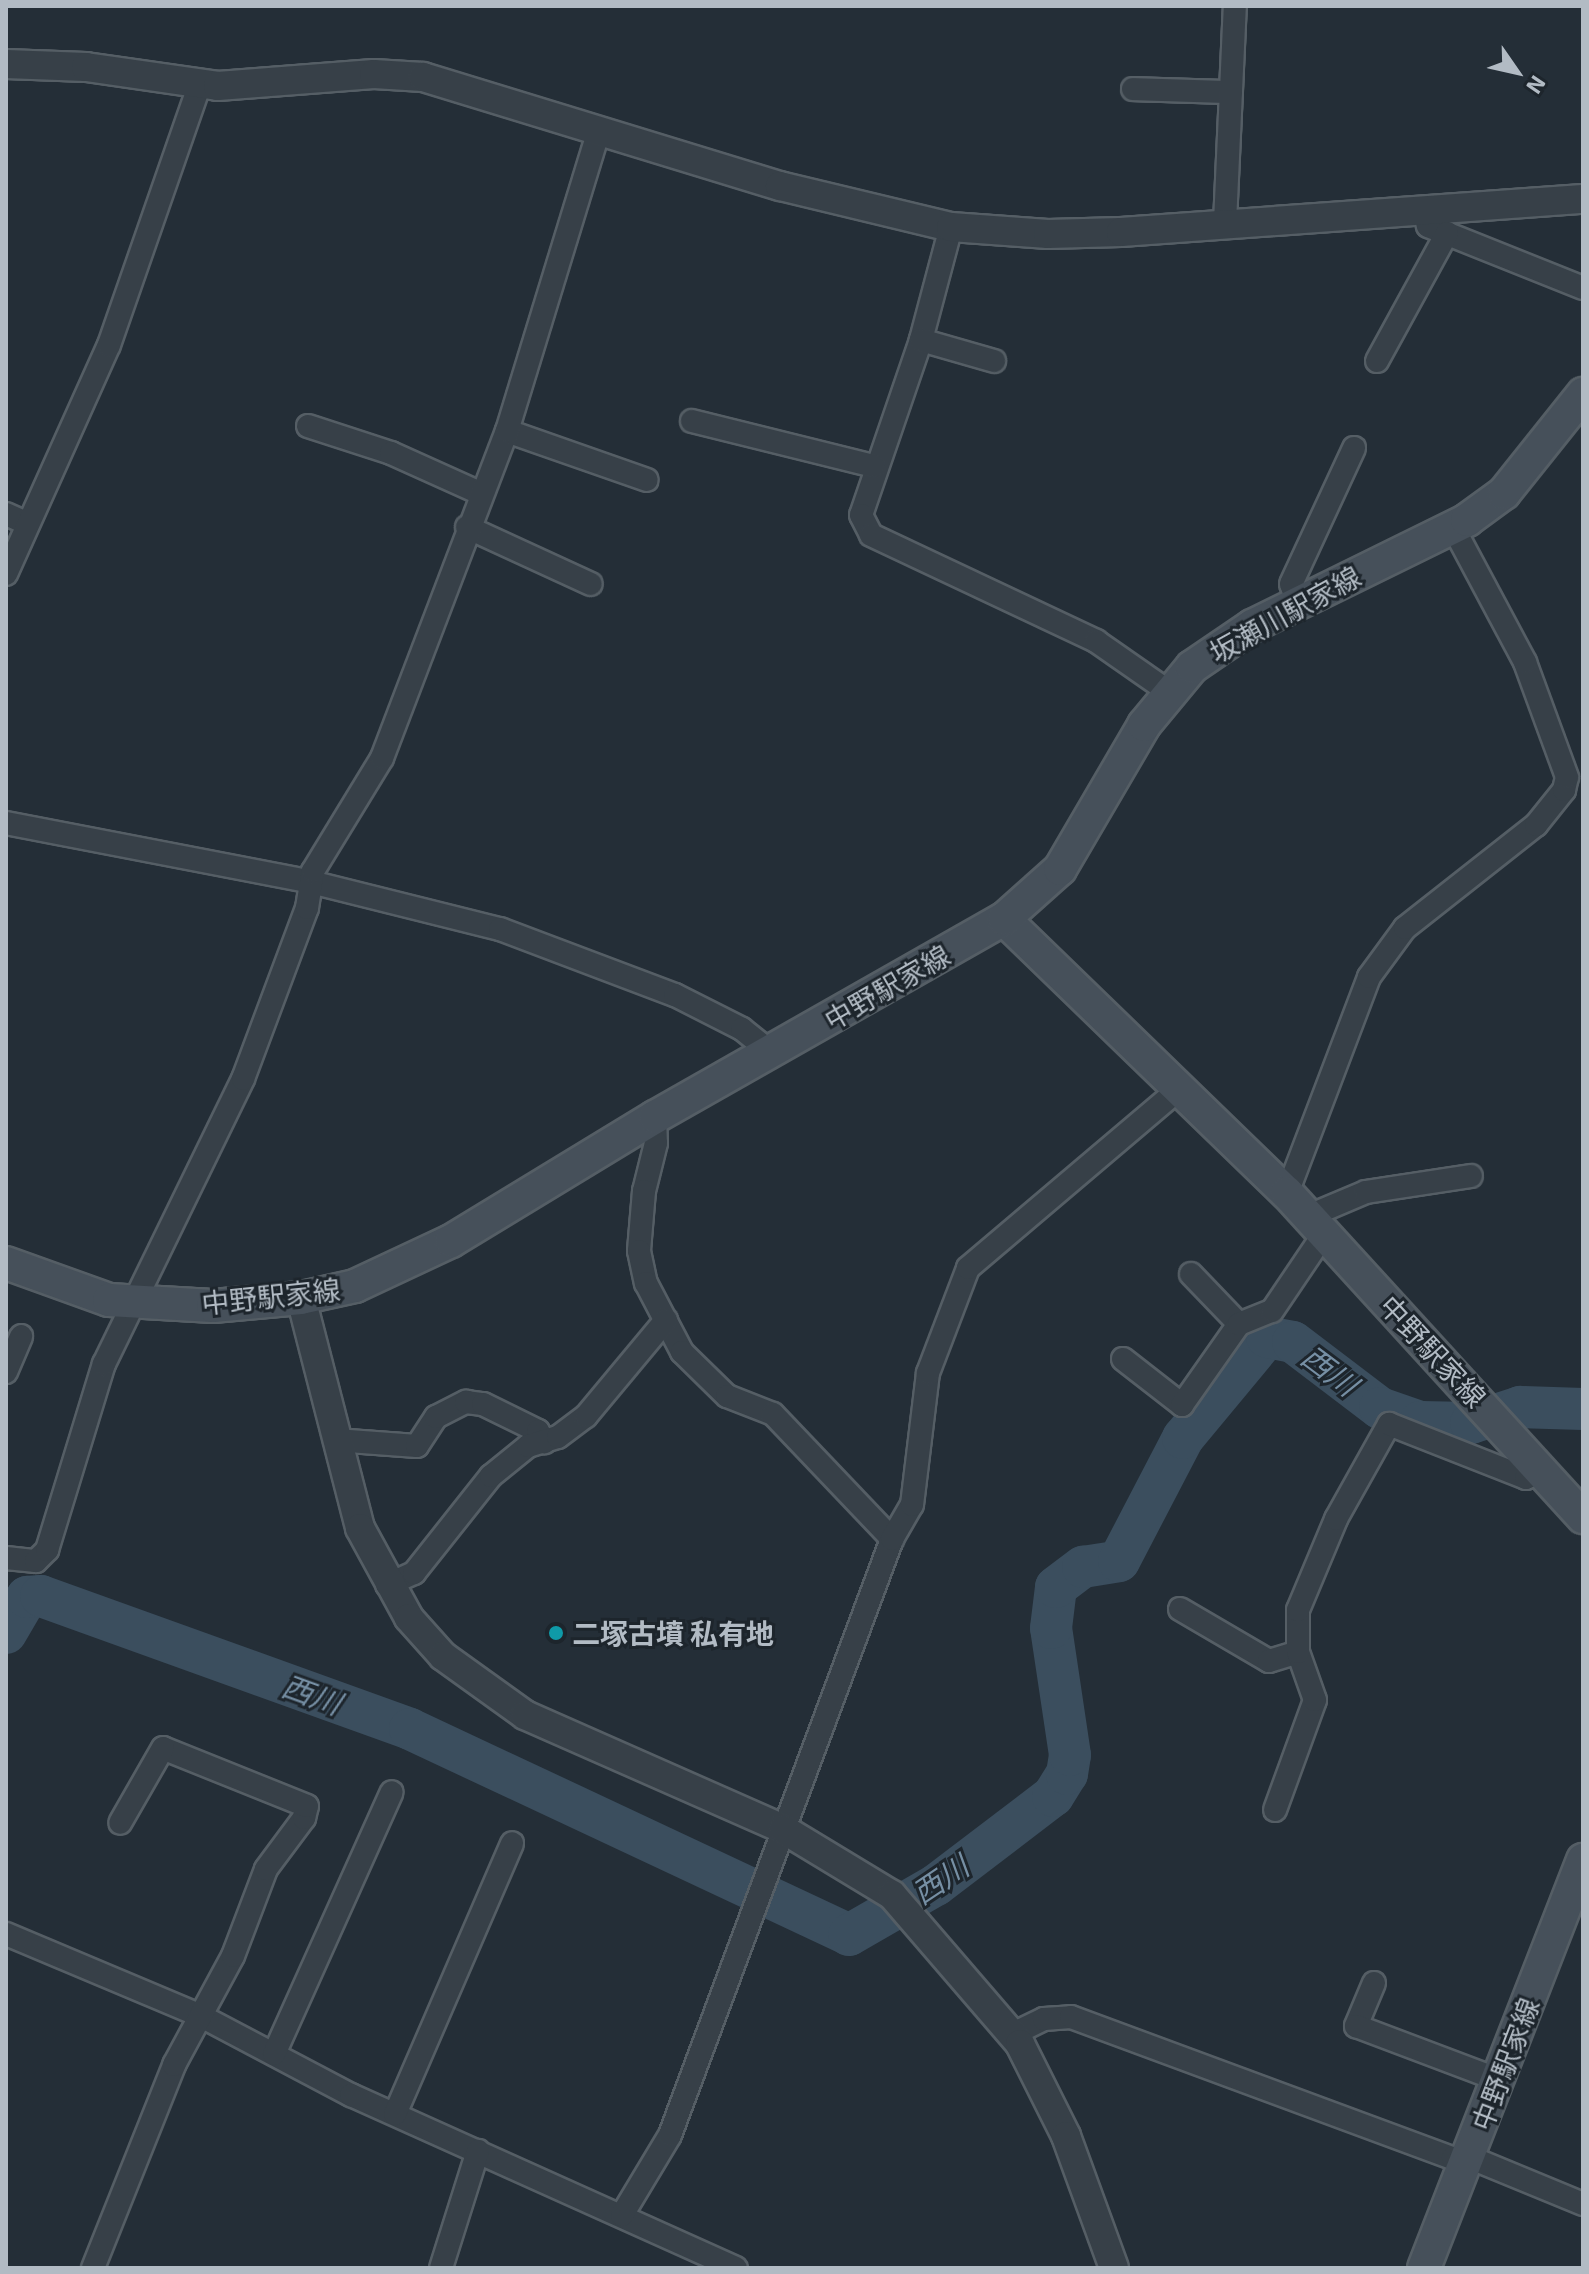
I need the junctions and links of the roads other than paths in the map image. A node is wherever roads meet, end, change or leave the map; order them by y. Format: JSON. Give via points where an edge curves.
{"nodes":[{"id":1,"x":1235,"y":6,"type":"edge"},
{"id":2,"x":6,"y":64,"type":"edge"},
{"id":3,"x":200,"y":84,"type":"junction"},
{"id":4,"x":1133,"y":89,"type":"dead end"},
{"id":5,"x":1231,"y":92,"type":"junction"},
{"id":6,"x":599,"y":131,"type":"junction"},
{"id":7,"x":1583,"y":199,"type":"edge"},
{"id":8,"x":1424,"y":209,"type":"junction"},
{"id":9,"x":1225,"y":223,"type":"junction"},
{"id":10,"x":951,"y":227,"type":"junction"},
{"id":11,"x":1447,"y":233,"type":"junction"},
{"id":12,"x":1583,"y":288,"type":"edge"},
{"id":13,"x":921,"y":340,"type":"junction"},
{"id":14,"x":994,"y":361,"type":"dead end"},
{"id":15,"x":1377,"y":361,"type":"dead end"},
{"id":16,"x":1583,"y":394,"type":"edge"},
{"id":17,"x":692,"y":421,"type":"dead end"},
{"id":18,"x":308,"y":426,"type":"dead end"},
{"id":19,"x":507,"y":431,"type":"junction"},
{"id":20,"x":1354,"y":448,"type":"dead end"},
{"id":21,"x":874,"y":466,"type":"junction"},
{"id":22,"x":647,"y":480,"type":"dead end"},
{"id":23,"x":480,"y":493,"type":"junction"},
{"id":24,"x":16,"y":519,"type":"edge"},
{"id":25,"x":467,"y":527,"type":"junction"},
{"id":26,"x":1453,"y":527,"type":"junction"},
{"id":27,"x":6,"y":574,"type":"edge"},
{"id":28,"x":591,"y":584,"type":"dead end"},
{"id":29,"x":1298,"y":603,"type":"junction"},
{"id":30,"x":1169,"y":692,"type":"junction"},
{"id":31,"x":1575,"y":773,"type":"edge"},
{"id":32,"x":6,"y":823,"type":"edge"},
{"id":33,"x":311,"y":882,"type":"junction"},
{"id":34,"x":1004,"y":919,"type":"junction"},
{"id":35,"x":772,"y":1053,"type":"junction"},
{"id":36,"x":1179,"y":1089,"type":"junction"},
{"id":37,"x":655,"y":1117,"type":"junction"},
{"id":38,"x":1471,"y":1176,"type":"dead end"},
{"id":39,"x":1306,"y":1214,"type":"junction"},
{"id":40,"x":6,"y":1263,"type":"edge"},
{"id":41,"x":1191,"y":1274,"type":"dead end"},
{"id":42,"x":301,"y":1298,"type":"junction"},
{"id":43,"x":136,"y":1303,"type":"junction"},
{"id":44,"x":666,"y":1320,"type":"junction"},
{"id":45,"x":1239,"y":1324,"type":"junction"},
{"id":46,"x":21,"y":1336,"type":"dead end"},
{"id":47,"x":1123,"y":1359,"type":"dead end"},
{"id":48,"x":6,"y":1372,"type":"edge"},
{"id":49,"x":335,"y":1440,"type":"junction"},
{"id":50,"x":544,"y":1442,"type":"junction"},
{"id":51,"x":1542,"y":1470,"type":"junction"},
{"id":52,"x":1583,"y":1517,"type":"edge"},
{"id":53,"x":892,"y":1539,"type":"junction"},
{"id":54,"x":6,"y":1558,"type":"edge"},
{"id":55,"x":387,"y":1585,"type":"junction"},
{"id":56,"x":1180,"y":1609,"type":"dead end"},
{"id":57,"x":1298,"y":1652,"type":"junction"},
{"id":58,"x":392,"y":1792,"type":"dead end"},
{"id":59,"x":1275,"y":1810,"type":"dead end"},
{"id":60,"x":120,"y":1823,"type":"dead end"},
{"id":61,"x":783,"y":1829,"type":"junction"},
{"id":62,"x":512,"y":1843,"type":"dead end"},
{"id":63,"x":1583,"y":1860,"type":"edge"},
{"id":64,"x":6,"y":1934,"type":"edge"},
{"id":65,"x":1374,"y":1983,"type":"dead end"},
{"id":66,"x":201,"y":2016,"type":"junction"},
{"id":67,"x":1013,"y":2034,"type":"junction"},
{"id":68,"x":274,"y":2054,"type":"junction"},
{"id":69,"x":1499,"y":2080,"type":"junction"},
{"id":70,"x":395,"y":2114,"type":"junction"},
{"id":71,"x":478,"y":2151,"type":"junction"},
{"id":72,"x":1469,"y":2157,"type":"junction"},
{"id":73,"x":1583,"y":2204,"type":"edge"},
{"id":74,"x":622,"y":2215,"type":"junction"},
{"id":75,"x":93,"y":2268,"type":"edge"},
{"id":76,"x":441,"y":2268,"type":"edge"},
{"id":77,"x":736,"y":2268,"type":"edge"},
{"id":78,"x":1114,"y":2268,"type":"edge"},
{"id":79,"x":1424,"y":2268,"type":"edge"}],
"edges":[{"from":1,"to":5,"type":"street"},
{"from":2,"to":3,"type":"street","via":[[86,67]]},
{"from":3,"to":6,"type":"street","via":[[374,74],[423,77]]},
{"from":3,"to":24,"type":"street","via":[[109,345]]},
{"from":4,"to":5,"type":"street"},
{"from":5,"to":9,"type":"street"},
{"from":6,"to":10,"type":"street","via":[[780,186]]},
{"from":6,"to":19,"type":"street"},
{"from":7,"to":8,"type":"street"},
{"from":8,"to":9,"type":"street"},
{"from":8,"to":11,"type":"street","via":[[1428,226]]},
{"from":9,"to":10,"type":"street","via":[[1048,234]]},
{"from":10,"to":13,"type":"street"},
{"from":11,"to":12,"type":"street"},
{"from":11,"to":15,"type":"street"},
{"from":13,"to":14,"type":"street"},
{"from":13,"to":21,"type":"street"},
{"from":16,"to":26,"type":"main road","name":"坂瀬川駅家線","via":[[1504,493]]},
{"from":17,"to":21,"type":"street"},
{"from":18,"to":23,"type":"street","via":[[391,453]]},
{"from":19,"to":22,"type":"street"},
{"from":19,"to":23,"type":"street"},
{"from":20,"to":29,"type":"street","via":[[1291,584]]},
{"from":21,"to":30,"type":"street","via":[[861,515],[871,535],[1096,641]]},
{"from":23,"to":25,"type":"street"},
{"from":24,"to":27,"type":"street"},
{"from":25,"to":28,"type":"street"},
{"from":25,"to":33,"type":"street","via":[[382,758]]},
{"from":26,"to":29,"type":"main road","name":"坂瀬川駅家線"},
{"from":26,"to":31,"type":"street","via":[[1505,617]]},
{"from":29,"to":30,"type":"main road","name":"坂瀬川駅家線","via":[[1218,645]]},
{"from":30,"to":34,"type":"main road","name":"坂瀬川駅家線","via":[[1060,869]]},
{"from":31,"to":39,"type":"street","via":[[1536,825],[1405,928],[1369,977]]},
{"from":32,"to":33,"type":"street"},
{"from":33,"to":35,"type":"street","via":[[500,929],[675,995],[742,1029]]},
{"from":33,"to":43,"type":"street","via":[[307,908],[243,1079]]},
{"from":34,"to":35,"type":"main road","name":"中野駅家線"},
{"from":34,"to":36,"type":"main road","name":"中野駅家線"},
{"from":35,"to":37,"type":"main road","name":"中野駅家線"},
{"from":36,"to":39,"type":"main road","name":"中野駅家線"},
{"from":36,"to":53,"type":"street","via":[[968,1268],[928,1373],[912,1505]]},
{"from":37,"to":42,"type":"main road","name":"中野駅家線","via":[[451,1241],[355,1286]]},
{"from":37,"to":44,"type":"street","via":[[656,1143],[644,1191],[639,1251],[646,1283]]},
{"from":38,"to":39,"type":"street","via":[[1366,1192]]},
{"from":39,"to":45,"type":"street","via":[[1272,1311]]},
{"from":39,"to":51,"type":"main road","name":"中野駅家線"},
{"from":40,"to":43,"type":"main road","name":"中野駅家線","via":[[109,1300]]},
{"from":41,"to":45,"type":"street"},
{"from":42,"to":43,"type":"main road","name":"中野駅家線","via":[[213,1306]]},
{"from":42,"to":49,"type":"street"},
{"from":43,"to":54,"type":"street","via":[[104,1364],[47,1550],[36,1561]]},
{"from":44,"to":50,"type":"street","via":[[586,1416]]},
{"from":44,"to":53,"type":"street","via":[[695,1369],[727,1396],[773,1414]]},
{"from":45,"to":47,"type":"street","via":[[1182,1405]]},
{"from":46,"to":48,"type":"street"},
{"from":49,"to":50,"type":"street","via":[[417,1446],[436,1417],[466,1402],[483,1404],[538,1431]]},
{"from":49,"to":55,"type":"street","via":[[360,1528]]},
{"from":50,"to":55,"type":"street","via":[[528,1446],[491,1476],[414,1573]]},
{"from":51,"to":52,"type":"main road","name":"中野駅家線"},
{"from":51,"to":57,"type":"street","via":[[1526,1478],[1389,1424],[1336,1519],[1298,1610]]},
{"from":53,"to":61,"type":"street"},
{"from":55,"to":61,"type":"street","via":[[443,1656],[525,1715]]},
{"from":56,"to":57,"type":"street","via":[[1269,1661]]},
{"from":57,"to":59,"type":"street","via":[[1315,1700]]},
{"from":58,"to":68,"type":"street"},
{"from":60,"to":66,"type":"street","via":[[163,1748],[307,1806],[304,1818],[266,1869],[233,1956]]},
{"from":61,"to":67,"type":"street","via":[[892,1895]]},
{"from":61,"to":74,"type":"street","via":[[670,2135]]},
{"from":62,"to":70,"type":"street"},
{"from":63,"to":69,"type":"main road","name":"中野駅家線"},
{"from":64,"to":66,"type":"street"},
{"from":65,"to":69,"type":"street","via":[[1356,2026]]},
{"from":66,"to":68,"type":"street"},
{"from":66,"to":75,"type":"street","via":[[174,2065]]},
{"from":67,"to":72,"type":"street","via":[[1044,2019],[1071,2017],[1453,2158]]},
{"from":67,"to":78,"type":"street","via":[[1066,2136]]},
{"from":68,"to":70,"type":"street"},
{"from":69,"to":72,"type":"main road","name":"中野駅家線"},
{"from":70,"to":71,"type":"street"},
{"from":71,"to":74,"type":"street"},
{"from":71,"to":76,"type":"street"},
{"from":72,"to":73,"type":"street"},
{"from":72,"to":79,"type":"main road","name":"中野駅家線"},
{"from":74,"to":77,"type":"street"}]}
